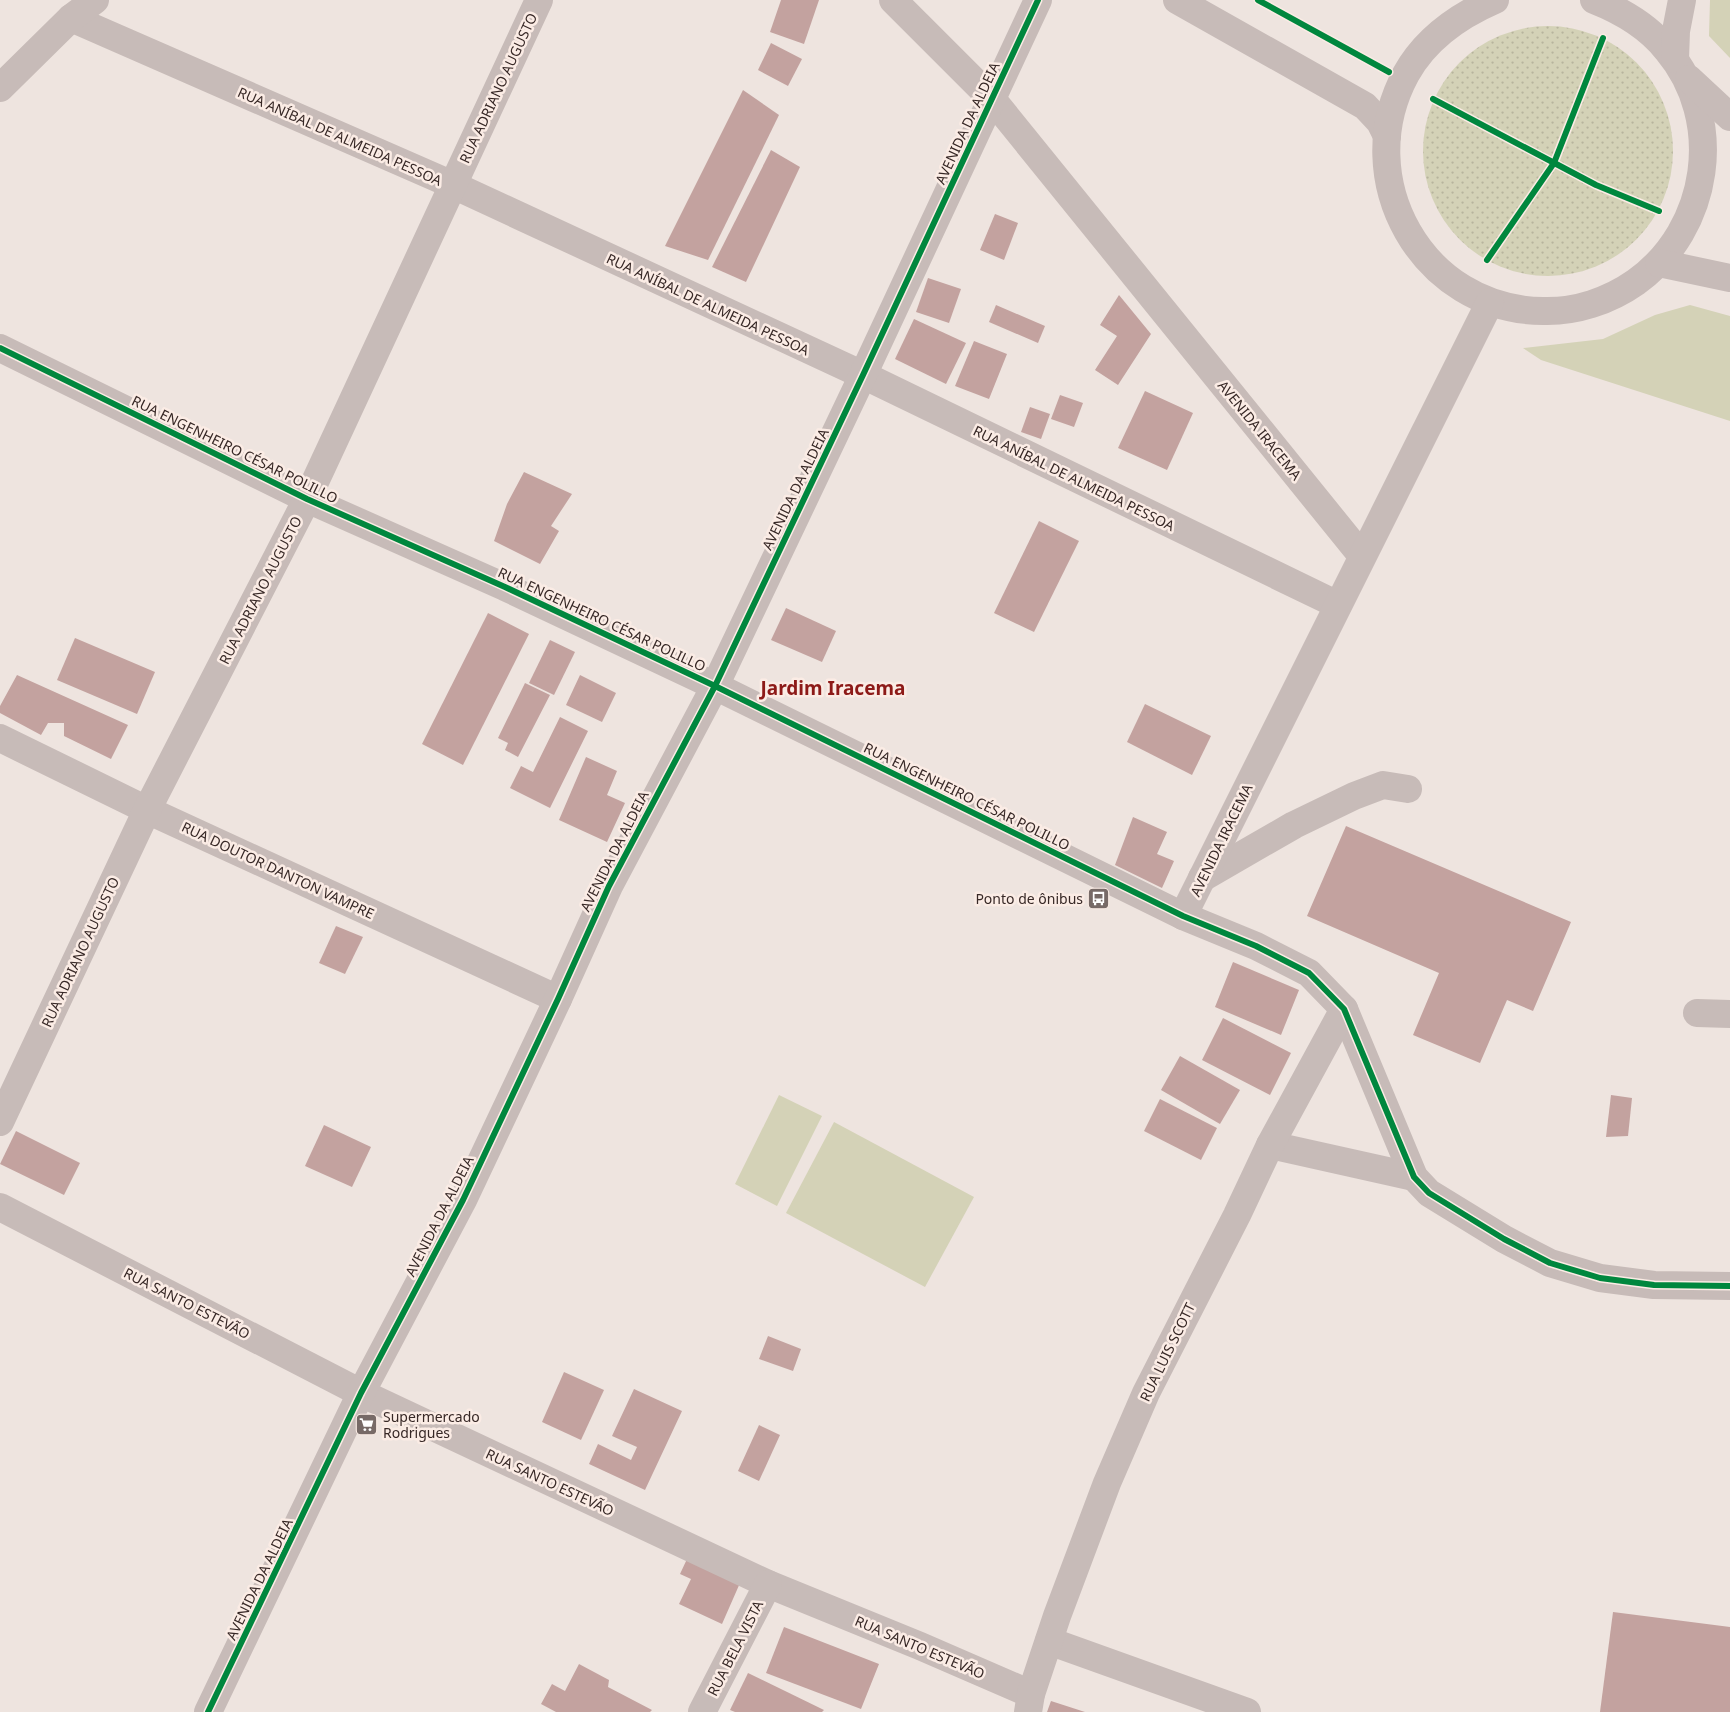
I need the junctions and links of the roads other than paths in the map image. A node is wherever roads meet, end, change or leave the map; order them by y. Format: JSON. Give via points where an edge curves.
{"nodes":[{"id":1,"x":96,"y":0,"type":"edge"},
{"id":2,"x":539,"y":0,"type":"edge"},
{"id":3,"x":893,"y":0,"type":"edge"},
{"id":4,"x":1038,"y":0,"type":"edge"},
{"id":5,"x":1177,"y":0,"type":"edge"},
{"id":6,"x":1495,"y":0,"type":"edge"},
{"id":7,"x":1594,"y":0,"type":"edge"},
{"id":8,"x":1625,"y":0,"type":"edge"},
{"id":9,"x":1682,"y":0,"type":"edge"},
{"id":10,"x":71,"y":18,"type":"junction"},
{"id":11,"x":1644,"y":27,"type":"junction"},
{"id":12,"x":1680,"y":67,"type":"junction"},
{"id":13,"x":0,"y":88,"type":"edge"},
{"id":14,"x":992,"y":99,"type":"junction"},
{"id":15,"x":1730,"y":117,"type":"edge"},
{"id":16,"x":1387,"y":136,"type":"junction"},
{"id":17,"x":453,"y":185,"type":"junction"},
{"id":18,"x":1659,"y":263,"type":"junction"},
{"id":19,"x":1730,"y":278,"type":"edge"},
{"id":20,"x":1490,"y":302,"type":"junction"},
{"id":21,"x":0,"y":348,"type":"edge"},
{"id":22,"x":863,"y":376,"type":"junction"},
{"id":23,"x":307,"y":499,"type":"junction"},
{"id":24,"x":1362,"y":556,"type":"junction"},
{"id":25,"x":1338,"y":605,"type":"junction"},
{"id":26,"x":715,"y":686,"type":"junction"},
{"id":27,"x":0,"y":738,"type":"edge"},
{"id":28,"x":1408,"y":789,"type":"dead end"},
{"id":29,"x":147,"y":810,"type":"junction"},
{"id":30,"x":1202,"y":878,"type":"junction"},
{"id":31,"x":1183,"y":916,"type":"junction"},
{"id":32,"x":558,"y":999,"type":"junction"},
{"id":33,"x":1344,"y":1008,"type":"junction"},
{"id":34,"x":1696,"y":1014,"type":"dead end"},
{"id":35,"x":1730,"y":1014,"type":"edge"},
{"id":36,"x":0,"y":1122,"type":"edge"},
{"id":37,"x":1270,"y":1145,"type":"junction"},
{"id":38,"x":1414,"y":1177,"type":"junction"},
{"id":39,"x":0,"y":1207,"type":"edge"},
{"id":40,"x":1730,"y":1286,"type":"edge"},
{"id":41,"x":361,"y":1393,"type":"junction"},
{"id":42,"x":768,"y":1584,"type":"junction"},
{"id":43,"x":1049,"y":1641,"type":"junction"},
{"id":44,"x":1030,"y":1703,"type":"edge"},
{"id":45,"x":208,"y":1712,"type":"edge"},
{"id":46,"x":702,"y":1712,"type":"edge"},
{"id":47,"x":1247,"y":1712,"type":"edge"}],
"edges":[{"from":1,"to":10,"type":"street"},
{"from":2,"to":17,"type":"street","name":"RUA ADRIANO AUGUSTO"},
{"from":3,"to":14,"type":"street","name":"AVENIDA IRACEMA"},
{"from":4,"to":14,"type":"street","name":"AVENIDA DA ALDEIA"},
{"from":5,"to":16,"type":"street","via":[[1359,102],[1372,112]]},
{"from":6,"to":16,"type":"street","via":[[1464,14],[1426,46],[1399,88]]},
{"from":7,"to":11,"type":"street"},
{"from":8,"to":11,"type":"street"},
{"from":9,"to":12,"type":"street","via":[[1676,31]]},
{"from":10,"to":13,"type":"street"},
{"from":10,"to":17,"type":"street","name":"RUA ANÍBAL DE ALMEIDA PESSOA"},
{"from":11,"to":12,"type":"street"},
{"from":12,"to":15,"type":"street"},
{"from":12,"to":18,"type":"street","via":[[1700,118],[1704,148],[1702,177],[1694,207],[1680,236]]},
{"from":14,"to":22,"type":"street","name":"AVENIDA DA ALDEIA"},
{"from":14,"to":24,"type":"street","name":"AVENIDA IRACEMA"},
{"from":16,"to":20,"type":"street","via":[[1386,165],[1392,194],[1409,235],[1442,274]]},
{"from":17,"to":22,"type":"street","name":"RUA ANÍBAL DE ALMEIDA PESSOA"},
{"from":17,"to":23,"type":"street","name":"RUA ADRIANO AUGUSTO"},
{"from":18,"to":19,"type":"street"},
{"from":18,"to":20,"type":"street","via":[[1622,291],[1580,308],[1525,310]]},
{"from":20,"to":24,"type":"street"},
{"from":21,"to":23,"type":"street","name":"RUA ENGENHEIRO CÉSAR POLILLO"},
{"from":22,"to":25,"type":"street","name":"RUA ANÍBAL DE ALMEIDA PESSOA"},
{"from":22,"to":26,"type":"street","name":"AVENIDA DA ALDEIA"},
{"from":23,"to":26,"type":"street","name":"RUA ENGENHEIRO CÉSAR POLILLO"},
{"from":23,"to":29,"type":"street","name":"RUA ADRIANO AUGUSTO"},
{"from":24,"to":25,"type":"street","name":"AVENIDA IRACEMA"},
{"from":25,"to":30,"type":"street","name":"AVENIDA IRACEMA"},
{"from":26,"to":31,"type":"street","name":"RUA ENGENHEIRO CÉSAR POLILLO"},
{"from":26,"to":32,"type":"street","name":"AVENIDA DA ALDEIA","via":[[609,886]]},
{"from":27,"to":29,"type":"street","name":"RUA DOUTOR DANTON VAMPRE"},
{"from":28,"to":30,"type":"street","via":[[1383,785],[1354,796],[1294,825]]},
{"from":29,"to":32,"type":"street","name":"RUA DOUTOR DANTON VAMPRE"},
{"from":29,"to":36,"type":"street","name":"RUA ADRIANO AUGUSTO"},
{"from":30,"to":31,"type":"street","name":"AVENIDA IRACEMA"},
{"from":31,"to":33,"type":"street","name":"RUA ENGENHEIRO CÉSAR POLILLO","via":[[1256,946],[1309,973]]},
{"from":32,"to":41,"type":"street","name":"AVENIDA DA ALDEIA","via":[[463,1200]]},
{"from":33,"to":37,"type":"street","name":"RUA LUIS SCOTT"},
{"from":33,"to":38,"type":"street"},
{"from":34,"to":35,"type":"street"},
{"from":37,"to":38,"type":"street"},
{"from":37,"to":43,"type":"street","name":"RUA LUIS SCOTT","via":[[1146,1393],[1107,1483]]},
{"from":38,"to":40,"type":"street","via":[[1429,1194],[1550,1263],[1600,1278],[1654,1286]]},
{"from":39,"to":41,"type":"street","name":"RUA SANTO ESTEVÃO"},
{"from":41,"to":42,"type":"street","name":"RUA SANTO ESTEVÃO"},
{"from":41,"to":45,"type":"street","name":"AVENIDA DA ALDEIA"},
{"from":42,"to":44,"type":"street","name":"RUA SANTO ESTEVÃO","via":[[920,1646]]},
{"from":42,"to":46,"type":"street","name":"RUA BELA VISTA"},
{"from":43,"to":44,"type":"street","name":"RUA LUIS SCOTT"},
{"from":43,"to":47,"type":"street"}]}
